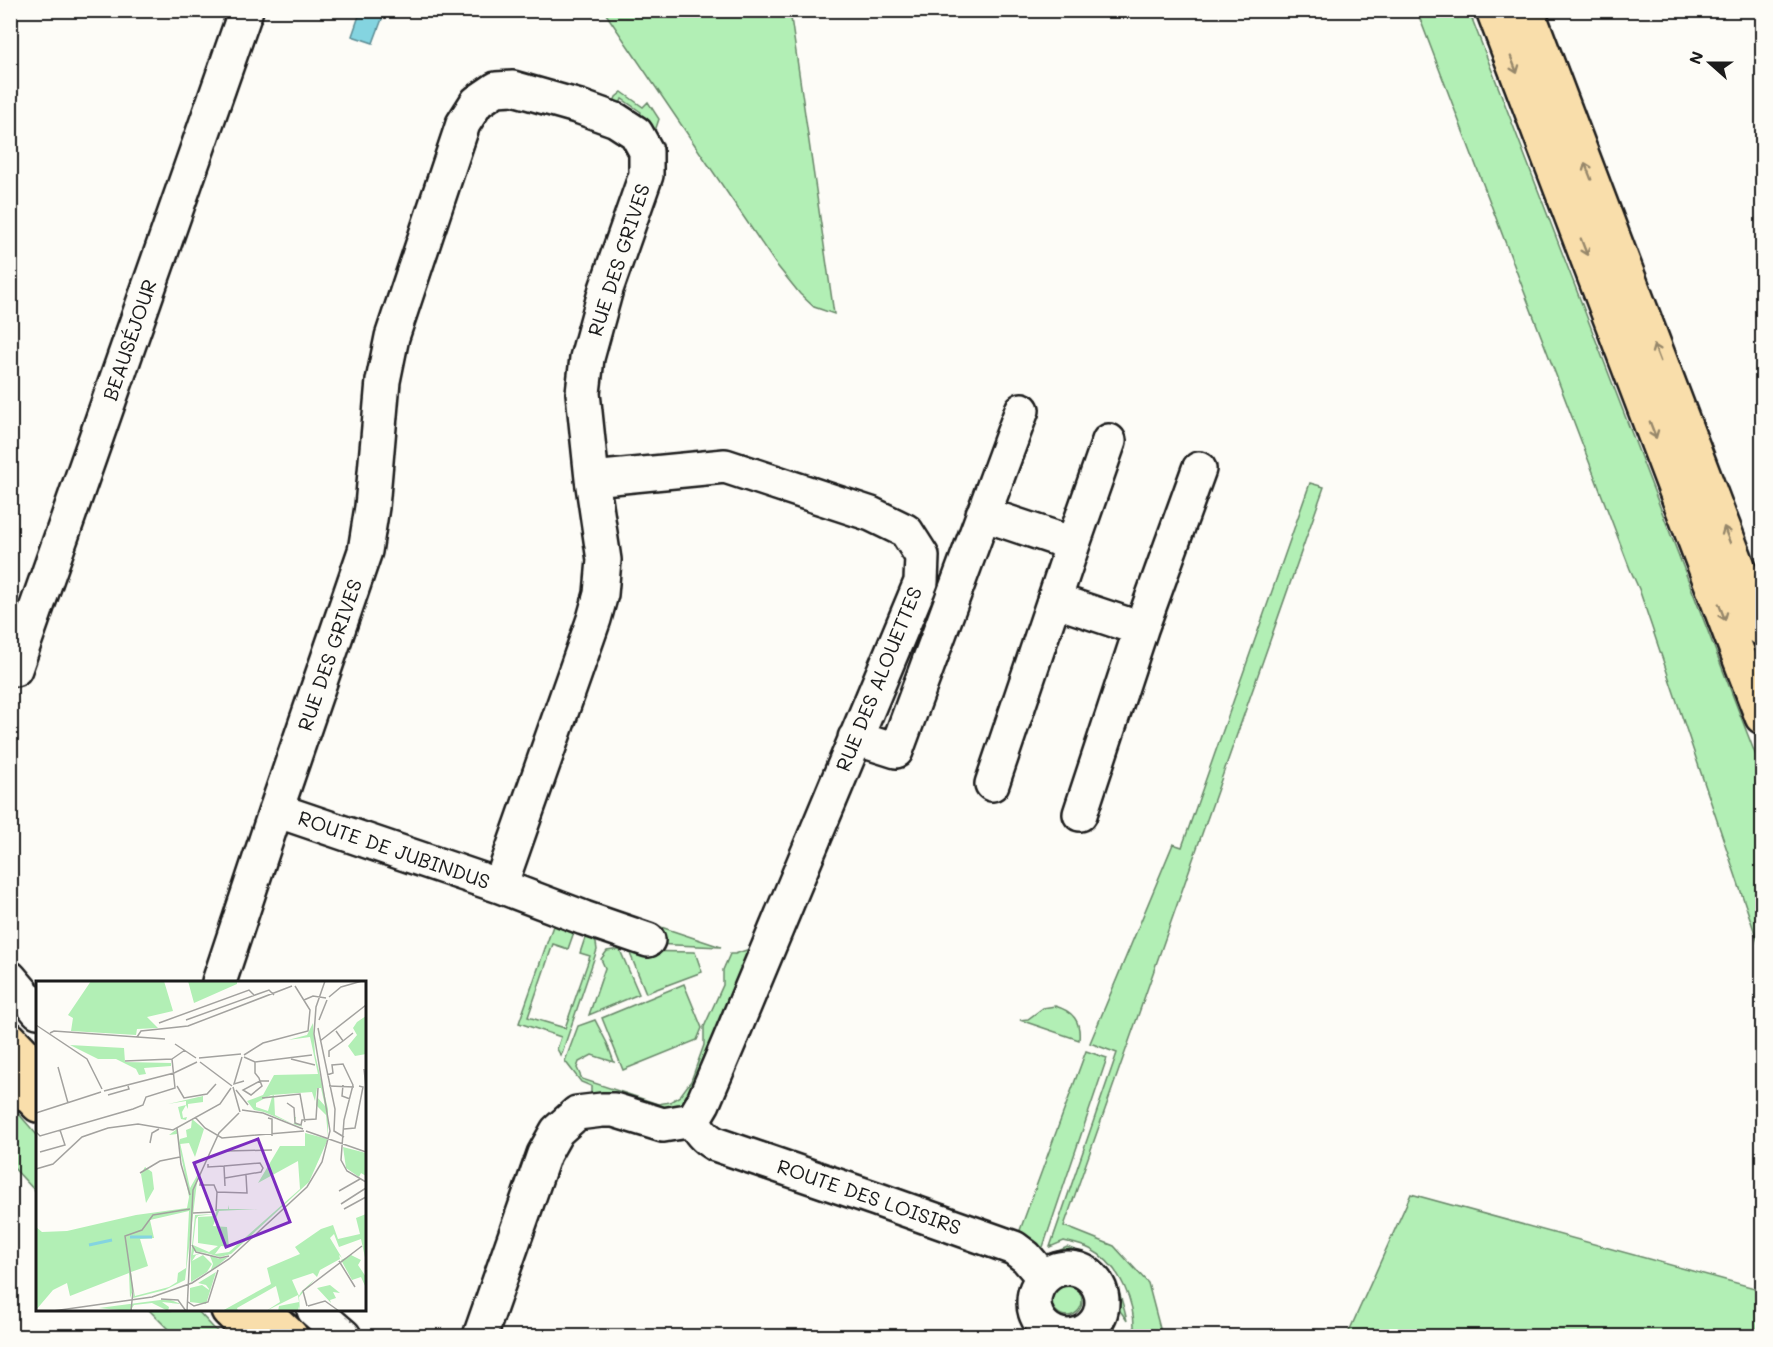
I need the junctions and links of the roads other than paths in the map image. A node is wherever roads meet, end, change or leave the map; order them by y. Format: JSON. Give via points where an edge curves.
{"nodes":[{"id":1,"x":246,"y":10,"type":"edge"},
{"id":2,"x":1493,"y":10,"type":"edge"},
{"id":3,"x":1527,"y":10,"type":"edge"},
{"id":4,"x":1022,"y":410,"type":"dead end"},
{"id":5,"x":1109,"y":441,"type":"dead end"},
{"id":6,"x":1199,"y":469,"type":"dead end"},
{"id":7,"x":592,"y":479,"type":"junction"},
{"id":8,"x":983,"y":514,"type":"junction"},
{"id":9,"x":1073,"y":543,"type":"junction"},
{"id":10,"x":1054,"y":600,"type":"junction"},
{"id":11,"x":1141,"y":629,"type":"junction"},
{"id":12,"x":1762,"y":629,"type":"edge"},
{"id":13,"x":15,"y":669,"type":"dead end"},
{"id":14,"x":1762,"y":717,"type":"edge"},
{"id":15,"x":855,"y":738,"type":"junction"},
{"id":16,"x":992,"y":784,"type":"dead end"},
{"id":17,"x":276,"y":810,"type":"junction"},
{"id":18,"x":1080,"y":814,"type":"dead end"},
{"id":19,"x":500,"y":886,"type":"junction"},
{"id":20,"x":648,"y":940,"type":"dead end"},
{"id":21,"x":10,"y":978,"type":"edge"},
{"id":22,"x":219,"y":981,"type":"edge"},
{"id":23,"x":36,"y":1009,"type":"edge"},
{"id":24,"x":10,"y":1039,"type":"edge"},
{"id":25,"x":36,"y":1066,"type":"edge"},
{"id":26,"x":10,"y":1076,"type":"edge"},
{"id":27,"x":36,"y":1103,"type":"edge"},
{"id":28,"x":693,"y":1120,"type":"junction"},
{"id":29,"x":1044,"y":1278,"type":"junction"},
{"id":30,"x":229,"y":1311,"type":"edge"},
{"id":31,"x":264,"y":1311,"type":"edge"},
{"id":32,"x":315,"y":1311,"type":"edge"},
{"id":33,"x":1048,"y":1332,"type":"edge"},
{"id":34,"x":254,"y":1336,"type":"edge"},
{"id":35,"x":291,"y":1336,"type":"edge"},
{"id":36,"x":344,"y":1336,"type":"edge"},
{"id":37,"x":480,"y":1336,"type":"edge"}],
"edges":[{"from":1,"to":13,"type":"street","name":"BEAUSÉJOUR"},
{"from":2,"to":14,"type":"highway","one_way":true},
{"from":12,"to":3,"type":"highway","one_way":true},
{"from":4,"to":8,"type":"street"},
{"from":5,"to":9,"type":"street"},
{"from":6,"to":11,"type":"street"},
{"from":7,"to":15,"type":"street","name":"RUE DES ALOUETTES","via":[[725,466],[872,514],[906,531],[922,556],[921,582]]},
{"from":7,"to":17,"type":"street","name":"RUE DES GRIVES","via":[[583,406],[587,358],[606,289],[646,175],[646,151],[636,133],[616,120],[531,92],[496,89],[477,102],[463,123],[392,337],[383,381],[365,550]]},
{"from":7,"to":19,"type":"street","name":"RUE DES GRIVES","via":[[604,560],[601,594]]},
{"from":8,"to":9,"type":"street"},
{"from":8,"to":15,"type":"street","via":[[896,752]]},
{"from":9,"to":10,"type":"street"},
{"from":10,"to":11,"type":"street"},
{"from":10,"to":16,"type":"street"},
{"from":11,"to":18,"type":"street"},
{"from":15,"to":28,"type":"street","name":"RUE DES ALOUETTES"},
{"from":17,"to":19,"type":"street","name":"ROUTE DE JUBINDUS"},
{"from":17,"to":22,"type":"street","name":"ROUTE DE JUBINDUS"},
{"from":19,"to":20,"type":"street","name":"ROUTE DE JUBINDUS"},
{"from":21,"to":23,"type":"street"},
{"from":24,"to":25,"type":"highway"},
{"from":26,"to":27,"type":"highway"},
{"from":28,"to":29,"type":"street","name":"ROUTE DES LOISIRS","via":[[715,1144],[1014,1248]]},
{"from":28,"to":37,"type":"street","via":[[663,1125],[602,1110],[577,1113],[557,1131],[544,1154]]},
{"from":29,"to":33,"type":"street","via":[[1034,1296],[1034,1306]]},
{"from":29,"to":33,"type":"street","via":[[1052,1271],[1074,1268],[1093,1279],[1101,1299],[1101,1310],[1087,1330],[1074,1335]]},
{"from":30,"to":34,"type":"highway"},
{"from":31,"to":35,"type":"highway"},
{"from":32,"to":36,"type":"street"}]}
